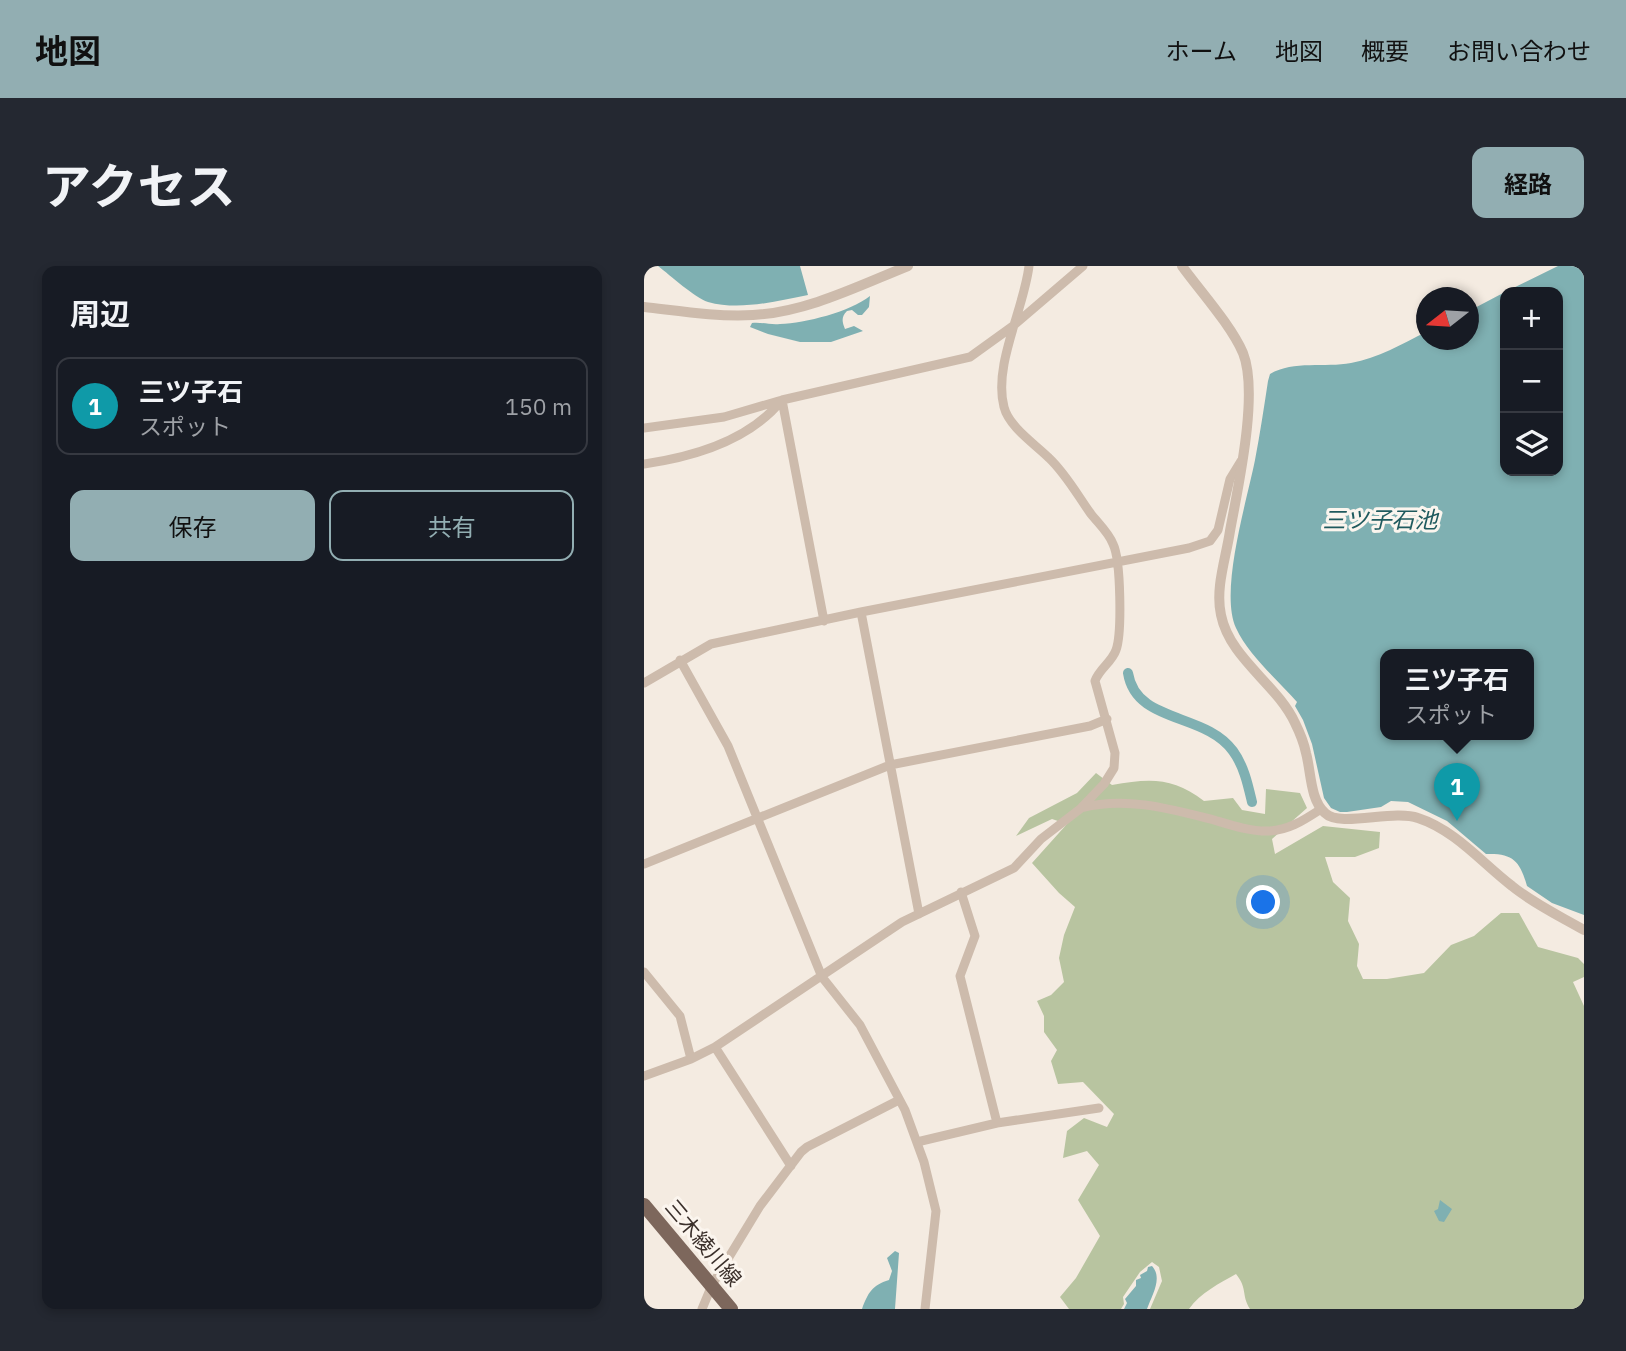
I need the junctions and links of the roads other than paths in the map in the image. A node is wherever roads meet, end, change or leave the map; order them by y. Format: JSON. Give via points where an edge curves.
{"nodes":[{"id":1,"x":908,"y":266,"type":"edge"},
{"id":2,"x":1029,"y":266,"type":"edge"},
{"id":3,"x":1083,"y":266,"type":"edge"},
{"id":4,"x":1182,"y":266,"type":"edge"},
{"id":5,"x":644,"y":307,"type":"edge"},
{"id":6,"x":1013,"y":326,"type":"junction"},
{"id":7,"x":782,"y":400,"type":"junction"},
{"id":8,"x":644,"y":428,"type":"edge"},
{"id":9,"x":1243,"y":460,"type":"junction"},
{"id":10,"x":644,"y":464,"type":"edge"},
{"id":11,"x":1118,"y":560,"type":"junction"},
{"id":12,"x":861,"y":612,"type":"junction"},
{"id":13,"x":824,"y":621,"type":"junction"},
{"id":14,"x":680,"y":660,"type":"junction"},
{"id":15,"x":644,"y":682,"type":"edge"},
{"id":16,"x":1107,"y":719,"type":"junction"},
{"id":17,"x":890,"y":765,"type":"junction"},
{"id":18,"x":1080,"y":809,"type":"junction"},
{"id":19,"x":1321,"y":809,"type":"junction"},
{"id":20,"x":756,"y":818,"type":"junction"},
{"id":21,"x":644,"y":864,"type":"edge"},
{"id":22,"x":961,"y":892,"type":"junction"},
{"id":23,"x":919,"y":914,"type":"junction"},
{"id":24,"x":1584,"y":930,"type":"edge"},
{"id":25,"x":644,"y":972,"type":"edge"},
{"id":26,"x":821,"y":977,"type":"junction"},
{"id":27,"x":715,"y":1048,"type":"junction"},
{"id":28,"x":691,"y":1059,"type":"junction"},
{"id":29,"x":644,"y":1076,"type":"edge"},
{"id":30,"x":899,"y":1100,"type":"junction"},
{"id":31,"x":1099,"y":1108,"type":"dead end"},
{"id":32,"x":997,"y":1123,"type":"junction"},
{"id":33,"x":917,"y":1142,"type":"junction"},
{"id":34,"x":792,"y":1166,"type":"junction"},
{"id":35,"x":644,"y":1205,"type":"edge"},
{"id":36,"x":712,"y":1285,"type":"junction"},
{"id":37,"x":702,"y":1309,"type":"edge"},
{"id":38,"x":730,"y":1309,"type":"edge"},
{"id":39,"x":925,"y":1309,"type":"edge"}],
"edges":[{"from":1,"to":5,"type":"street","via":[[819,301],[765,313],[712,314]]},
{"from":2,"to":6,"type":"street"},
{"from":3,"to":6,"type":"street"},
{"from":4,"to":9,"type":"street","via":[[1236,340],[1246,362]]},
{"from":6,"to":7,"type":"street","via":[[970,357]]},
{"from":6,"to":11,"type":"street","via":[[1001,384],[1005,411],[1053,462],[1113,543]]},
{"from":7,"to":8,"type":"street","via":[[724,417]]},
{"from":7,"to":10,"type":"street","via":[[737,436],[708,450]]},
{"from":7,"to":13,"type":"street"},
{"from":9,"to":11,"type":"street","via":[[1230,479],[1218,530],[1210,541]]},
{"from":9,"to":19,"type":"street","via":[[1219,597],[1222,622],[1231,641],[1294,721]]},
{"from":11,"to":12,"type":"street"},
{"from":11,"to":16,"type":"street","via":[[1116,652],[1095,681]]},
{"from":12,"to":13,"type":"street"},
{"from":12,"to":17,"type":"street"},
{"from":13,"to":14,"type":"street","via":[[711,644]]},
{"from":14,"to":15,"type":"street"},
{"from":14,"to":20,"type":"street","via":[[728,747]]},
{"from":16,"to":17,"type":"street"},
{"from":16,"to":18,"type":"street","via":[[1114,768]]},
{"from":17,"to":20,"type":"street"},
{"from":17,"to":23,"type":"street"},
{"from":18,"to":19,"type":"street","via":[[1126,803],[1171,808],[1269,831],[1295,825]]},
{"from":18,"to":22,"type":"street","via":[[1041,839],[1014,868]]},
{"from":19,"to":24,"type":"street","via":[[1339,819],[1394,814],[1427,821],[1527,897]]},
{"from":20,"to":21,"type":"street"},
{"from":20,"to":26,"type":"street"},
{"from":22,"to":23,"type":"street"},
{"from":22,"to":32,"type":"street","via":[[975,936],[960,976]]},
{"from":23,"to":26,"type":"street"},
{"from":25,"to":28,"type":"street","via":[[680,1016]]},
{"from":26,"to":27,"type":"street"},
{"from":26,"to":30,"type":"street","via":[[860,1025]]},
{"from":27,"to":28,"type":"street"},
{"from":27,"to":34,"type":"street"},
{"from":28,"to":29,"type":"street"},
{"from":30,"to":33,"type":"street"},
{"from":30,"to":34,"type":"street","via":[[807,1147]]},
{"from":31,"to":32,"type":"street"},
{"from":32,"to":33,"type":"street"},
{"from":33,"to":39,"type":"street","via":[[936,1211]]},
{"from":34,"to":36,"type":"street","via":[[760,1206]]},
{"from":35,"to":36,"type":"main road","name":"三木綾川線"},
{"from":36,"to":37,"type":"street"},
{"from":36,"to":38,"type":"main road","name":"三木綾川線"}]}
